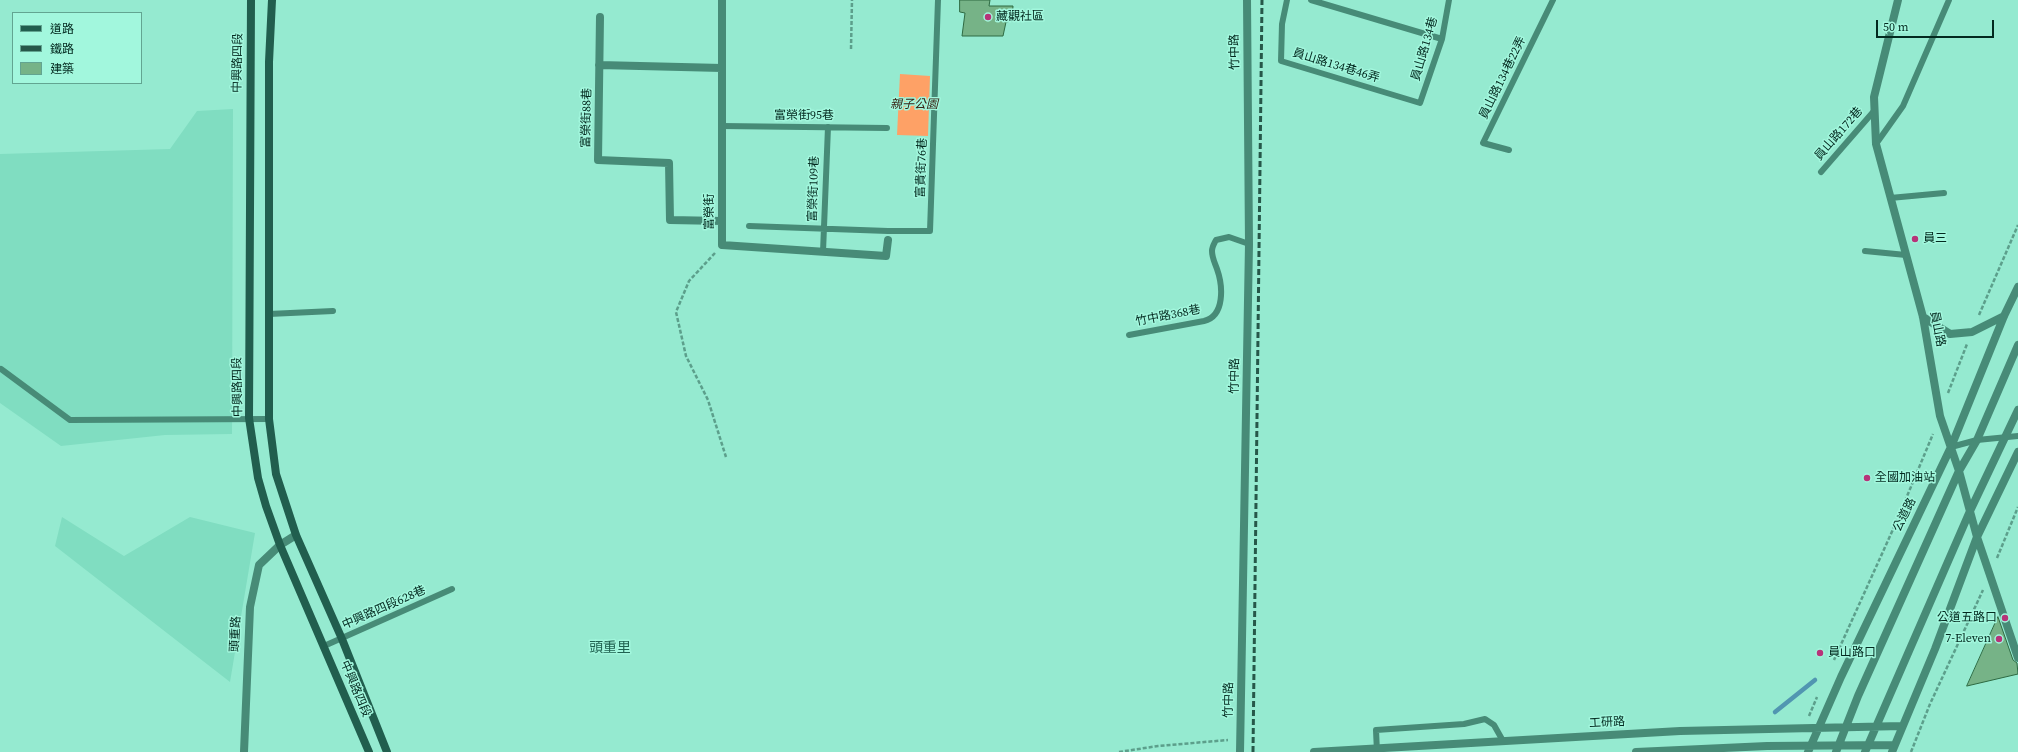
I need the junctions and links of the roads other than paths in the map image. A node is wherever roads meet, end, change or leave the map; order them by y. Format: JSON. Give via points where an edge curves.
{"nodes":[{"id":1,"x":251,"y":0,"type":"edge"},
{"id":2,"x":272,"y":0,"type":"edge"},
{"id":3,"x":722,"y":0,"type":"edge"},
{"id":4,"x":938,"y":0,"type":"edge"},
{"id":5,"x":1247,"y":0,"type":"edge"},
{"id":6,"x":1287,"y":0,"type":"edge"},
{"id":7,"x":1311,"y":0,"type":"edge"},
{"id":8,"x":1449,"y":0,"type":"edge"},
{"id":9,"x":1553,"y":0,"type":"edge"},
{"id":10,"x":1898,"y":0,"type":"edge"},
{"id":11,"x":1949,"y":0,"type":"edge"},
{"id":12,"x":600,"y":17,"type":"dead end"},
{"id":13,"x":1442,"y":38,"type":"junction"},
{"id":14,"x":600,"y":65,"type":"junction"},
{"id":15,"x":722,"y":68,"type":"junction"},
{"id":16,"x":1420,"y":103,"type":"joint"},
{"id":17,"x":1874,"y":111,"type":"junction"},
{"id":18,"x":722,"y":126,"type":"junction"},
{"id":19,"x":828,"y":127,"type":"junction"},
{"id":20,"x":887,"y":128,"type":"dead end"},
{"id":21,"x":1876,"y":144,"type":"junction"},
{"id":22,"x":1509,"y":150,"type":"dead end"},
{"id":23,"x":1821,"y":172,"type":"dead end"},
{"id":24,"x":1944,"y":193,"type":"dead end"},
{"id":25,"x":1890,"y":198,"type":"junction"},
{"id":26,"x":722,"y":221,"type":"junction"},
{"id":27,"x":749,"y":226,"type":"dead end"},
{"id":28,"x":824,"y":228,"type":"junction"},
{"id":29,"x":888,"y":231,"type":"junction"},
{"id":30,"x":888,"y":240,"type":"joint"},
{"id":31,"x":1249,"y":244,"type":"junction"},
{"id":32,"x":1865,"y":251,"type":"dead end"},
{"id":33,"x":823,"y":252,"type":"junction"},
{"id":34,"x":1906,"y":254,"type":"junction"},
{"id":35,"x":2018,"y":287,"type":"edge"},
{"id":36,"x":333,"y":311,"type":"dead end"},
{"id":37,"x":269,"y":314,"type":"junction"},
{"id":38,"x":2004,"y":316,"type":"junction"},
{"id":39,"x":1923,"y":317,"type":"junction"},
{"id":40,"x":1129,"y":335,"type":"dead end"},
{"id":41,"x":2018,"y":345,"type":"edge"},
{"id":42,"x":1,"y":369,"type":"dead end"},
{"id":43,"x":2018,"y":410,"type":"edge"},
{"id":44,"x":249,"y":418,"type":"junction"},
{"id":45,"x":269,"y":419,"type":"junction"},
{"id":46,"x":2018,"y":436,"type":"edge"},
{"id":47,"x":2006,"y":437,"type":"junction"},
{"id":48,"x":1976,"y":440,"type":"junction"},
{"id":49,"x":1951,"y":447,"type":"junction"},
{"id":50,"x":2018,"y":452,"type":"edge"},
{"id":51,"x":1958,"y":470,"type":"junction"},
{"id":52,"x":1970,"y":511,"type":"junction"},
{"id":53,"x":296,"y":535,"type":"junction"},
{"id":54,"x":1977,"y":537,"type":"junction"},
{"id":55,"x":280,"y":545,"type":"junction"},
{"id":56,"x":452,"y":589,"type":"dead end"},
{"id":57,"x":342,"y":639,"type":"junction"},
{"id":58,"x":324,"y":646,"type":"junction"},
{"id":59,"x":2018,"y":658,"type":"edge"},
{"id":60,"x":1902,"y":726,"type":"junction"},
{"id":61,"x":1818,"y":727,"type":"junction"},
{"id":62,"x":1845,"y":727,"type":"junction"},
{"id":63,"x":1875,"y":727,"type":"junction"},
{"id":64,"x":1503,"y":741,"type":"junction"},
{"id":65,"x":1866,"y":748,"type":"edge"},
{"id":66,"x":1893,"y":748,"type":"edge"},
{"id":67,"x":1809,"y":749,"type":"edge"},
{"id":68,"x":1837,"y":749,"type":"edge"},
{"id":69,"x":244,"y":752,"type":"edge"},
{"id":70,"x":368,"y":752,"type":"edge"},
{"id":71,"x":387,"y":752,"type":"edge"},
{"id":72,"x":1240,"y":752,"type":"edge"},
{"id":73,"x":1314,"y":752,"type":"edge"},
{"id":74,"x":1377,"y":752,"type":"edge"},
{"id":75,"x":1636,"y":752,"type":"edge"}],
"edges":[{"from":1,"to":44,"type":"main road","name":"中興路四段"},
{"from":2,"to":37,"type":"main road","name":"中興路四段","via":[[269,70]]},
{"from":3,"to":15,"type":"street","name":"富榮街"},
{"from":4,"to":29,"type":"lane","name":"富貴街76巷","via":[[930,231]]},
{"from":5,"to":31,"type":"street","name":"竹中路"},
{"from":6,"to":16,"type":"lane","name":"員山路134巷46弄","via":[[1282,24],[1281,61]]},
{"from":7,"to":13,"type":"lane"},
{"from":8,"to":13,"type":"lane","name":"員山路134巷"},
{"from":9,"to":22,"type":"lane","name":"員山路134巷22弄","via":[[1483,143]]},
{"from":10,"to":17,"type":"street","name":"員山路","via":[[1874,97]]},
{"from":11,"to":21,"type":"lane","via":[[1903,106]]},
{"from":12,"to":14,"type":"street","name":"富榮街88巷"},
{"from":13,"to":16,"type":"lane","name":"員山路134巷"},
{"from":14,"to":15,"type":"street"},
{"from":14,"to":26,"type":"street","name":"富榮街88巷","via":[[598,160],[669,163],[670,220]]},
{"from":15,"to":18,"type":"street","name":"富榮街"},
{"from":17,"to":21,"type":"street","name":"員山路"},
{"from":17,"to":23,"type":"lane","name":"員山路172巷"},
{"from":18,"to":19,"type":"lane","name":"富榮街95巷"},
{"from":18,"to":26,"type":"street","name":"富榮街"},
{"from":19,"to":20,"type":"lane","name":"富榮街95巷"},
{"from":19,"to":28,"type":"lane","name":"富榮街109巷"},
{"from":21,"to":25,"type":"street","name":"員山路"},
{"from":24,"to":25,"type":"lane"},
{"from":25,"to":34,"type":"street","name":"員山路"},
{"from":26,"to":33,"type":"street","name":"富榮街","via":[[722,245]]},
{"from":27,"to":28,"type":"lane","name":"富貴街76巷"},
{"from":28,"to":29,"type":"lane","name":"富貴街76巷"},
{"from":28,"to":33,"type":"lane","name":"富榮街109巷"},
{"from":29,"to":30,"type":"lane"},
{"from":30,"to":33,"type":"street","name":"富榮街","via":[[886,256]]},
{"from":31,"to":40,"type":"lane","name":"竹中路368巷","via":[[1229,237],[1216,240],[1213,245],[1212,253],[1221,292],[1218,312],[1214,317]]},
{"from":31,"to":72,"type":"street","name":"竹中路"},
{"from":32,"to":34,"type":"lane"},
{"from":34,"to":39,"type":"street","name":"員山路"},
{"from":35,"to":38,"type":"street","name":"公道路"},
{"from":36,"to":37,"type":"lane"},
{"from":37,"to":45,"type":"main road","name":"中興路四段"},
{"from":38,"to":39,"type":"street","via":[[1972,332],[1950,334]]},
{"from":38,"to":49,"type":"street","name":"公道路"},
{"from":39,"to":49,"type":"street","name":"員山路","via":[[1940,416]]},
{"from":41,"to":48,"type":"street"},
{"from":42,"to":44,"type":"lane","via":[[70,420]]},
{"from":43,"to":47,"type":"street"},
{"from":44,"to":45,"type":"lane"},
{"from":44,"to":55,"type":"main road","name":"中興路四段","via":[[258,478]]},
{"from":45,"to":53,"type":"main road","name":"中興路四段","via":[[276,474]]},
{"from":46,"to":47,"type":"lane"},
{"from":47,"to":48,"type":"lane"},
{"from":47,"to":52,"type":"street"},
{"from":48,"to":49,"type":"lane"},
{"from":48,"to":51,"type":"street"},
{"from":49,"to":51,"type":"street","name":"員山路"},
{"from":49,"to":61,"type":"street","name":"公道路"},
{"from":50,"to":54,"type":"street"},
{"from":51,"to":52,"type":"street","name":"員山路"},
{"from":51,"to":62,"type":"street"},
{"from":52,"to":54,"type":"street","name":"員山路"},
{"from":52,"to":63,"type":"street"},
{"from":53,"to":55,"type":"street","name":"頭重路"},
{"from":53,"to":57,"type":"main road","name":"中興路四段"},
{"from":54,"to":59,"type":"street","name":"員山路"},
{"from":54,"to":60,"type":"street","via":[[1935,649]]},
{"from":55,"to":58,"type":"main road","name":"中興路四段"},
{"from":55,"to":69,"type":"street","name":"頭重路","via":[[259,565],[250,607]]},
{"from":56,"to":57,"type":"lane","name":"中興路四段628巷"},
{"from":57,"to":58,"type":"lane","name":"中興路四段628巷"},
{"from":57,"to":71,"type":"main road","name":"中興路四段"},
{"from":58,"to":70,"type":"main road","name":"中興路四段"},
{"from":60,"to":63,"type":"street","name":"工研路"},
{"from":60,"to":66,"type":"street"},
{"from":61,"to":62,"type":"street","name":"工研路"},
{"from":61,"to":64,"type":"street","name":"工研路","via":[[1680,731]]},
{"from":61,"to":67,"type":"street","name":"公道路"},
{"from":62,"to":63,"type":"street","name":"工研路"},
{"from":62,"to":68,"type":"street"},
{"from":63,"to":65,"type":"street"},
{"from":64,"to":73,"type":"street","name":"工研路"},
{"from":64,"to":74,"type":"lane","via":[[1494,725],[1485,719],[1464,724],[1376,730]]},
{"from":65,"to":66,"type":"street"},
{"from":65,"to":68,"type":"street"},
{"from":67,"to":68,"type":"street"},
{"from":67,"to":75,"type":"street"}]}
